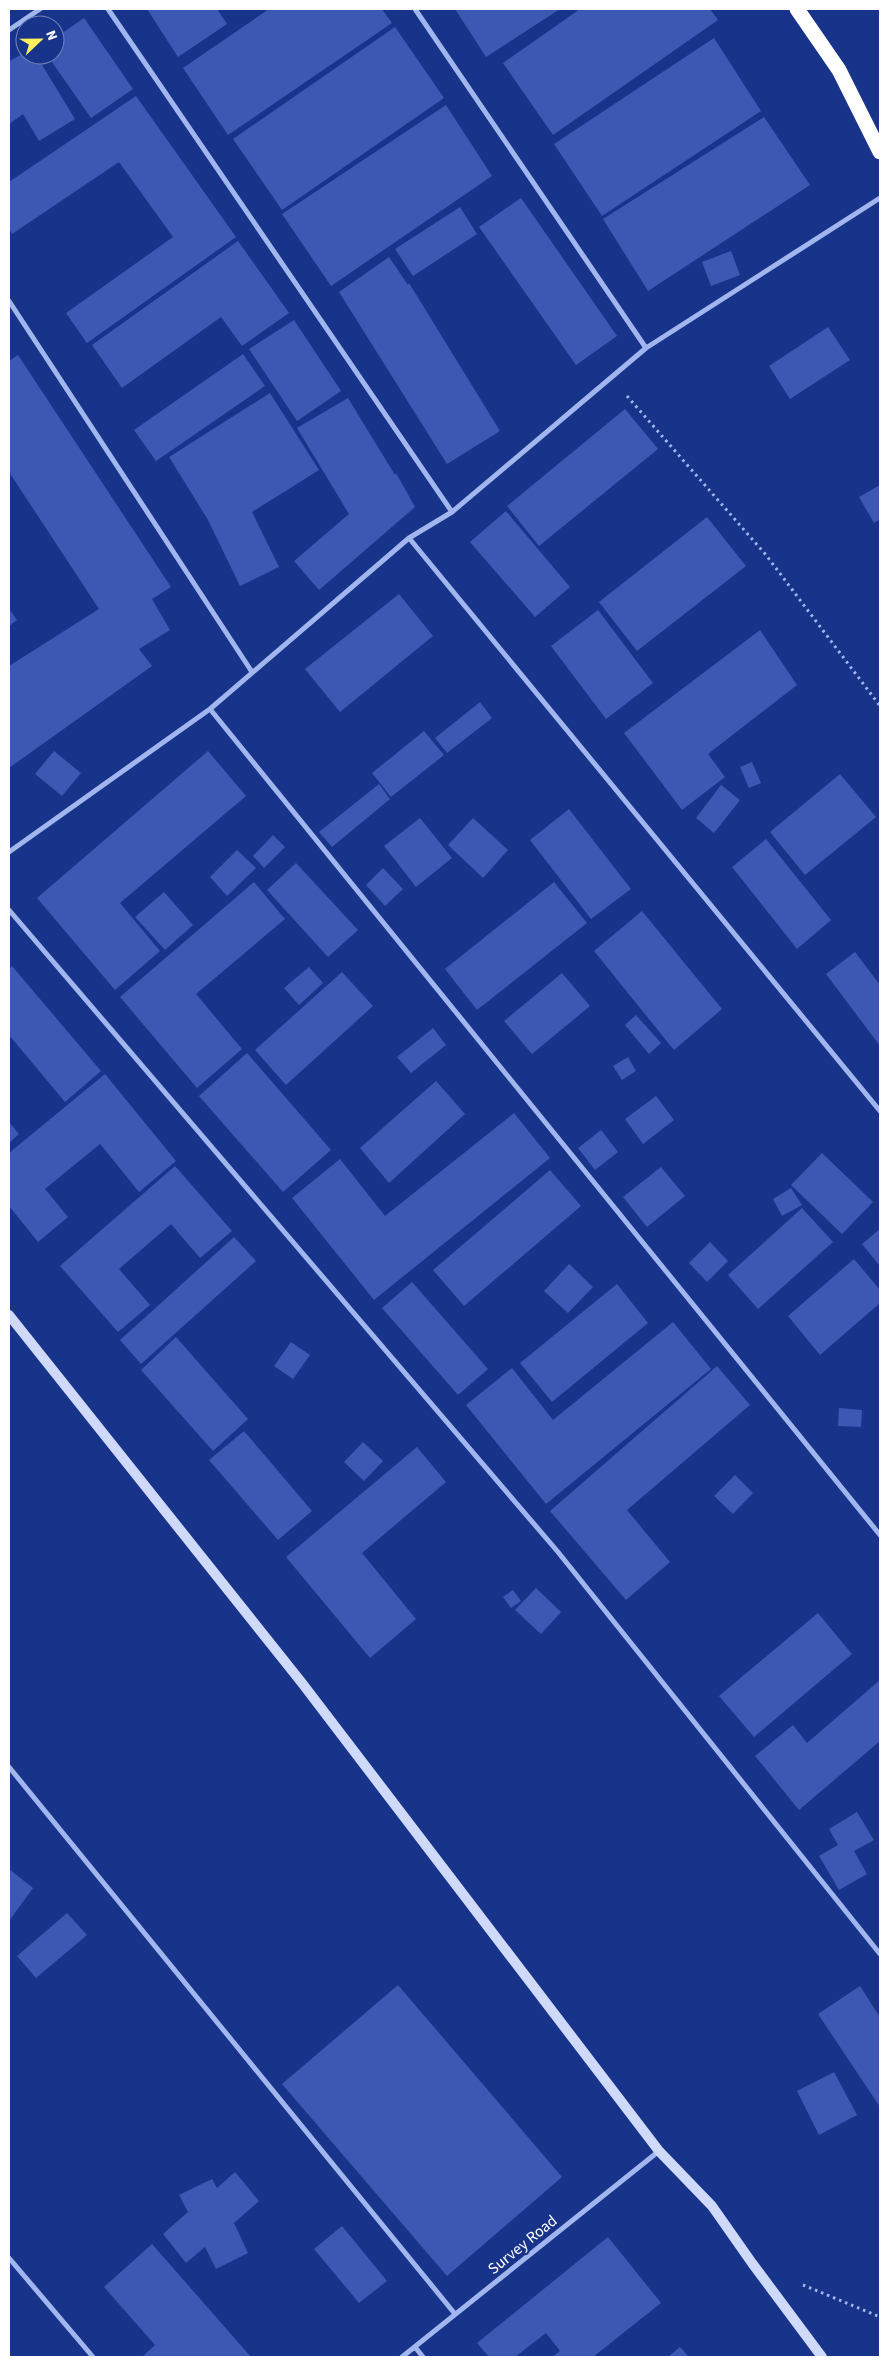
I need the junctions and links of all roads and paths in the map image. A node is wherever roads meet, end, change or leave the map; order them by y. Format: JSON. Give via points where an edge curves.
{"nodes":[{"id":1,"x":40,"y":9,"type":"edge"},
{"id":2,"x":108,"y":9,"type":"edge"},
{"id":3,"x":416,"y":9,"type":"edge"},
{"id":4,"x":797,"y":9,"type":"edge"},
{"id":5,"x":9,"y":30,"type":"edge"},
{"id":6,"x":880,"y":152,"type":"edge"},
{"id":7,"x":880,"y":198,"type":"edge"},
{"id":8,"x":9,"y":301,"type":"edge"},
{"id":9,"x":646,"y":348,"type":"junction"},
{"id":10,"x":612,"y":378,"type":"junction"},
{"id":11,"x":452,"y":512,"type":"junction"},
{"id":12,"x":409,"y":538,"type":"junction"},
{"id":13,"x":252,"y":672,"type":"junction"},
{"id":14,"x":880,"y":706,"type":"edge"},
{"id":15,"x":210,"y":709,"type":"junction"},
{"id":16,"x":9,"y":852,"type":"edge"},
{"id":17,"x":9,"y":910,"type":"edge"},
{"id":18,"x":880,"y":1111,"type":"edge"},
{"id":19,"x":9,"y":1315,"type":"edge"},
{"id":20,"x":880,"y":1535,"type":"edge"},
{"id":21,"x":9,"y":1767,"type":"edge"},
{"id":22,"x":880,"y":1954,"type":"edge"},
{"id":23,"x":659,"y":2151,"type":"junction"},
{"id":24,"x":9,"y":2258,"type":"edge"},
{"id":25,"x":798,"y":2282,"type":"dead end"},
{"id":26,"x":455,"y":2314,"type":"junction"},
{"id":27,"x":880,"y":2317,"type":"edge"},
{"id":28,"x":414,"y":2347,"type":"junction"},
{"id":29,"x":93,"y":2357,"type":"edge"},
{"id":30,"x":402,"y":2357,"type":"edge"},
{"id":31,"x":423,"y":2357,"type":"edge"},
{"id":32,"x":822,"y":2357,"type":"edge"}],
"edges":[{"from":1,"to":5,"type":"street"},
{"from":2,"to":11,"type":"street"},
{"from":3,"to":9,"type":"street"},
{"from":4,"to":6,"type":"highway","via":[[839,70]]},
{"from":7,"to":9,"type":"street"},
{"from":8,"to":13,"type":"street"},
{"from":9,"to":10,"type":"street"},
{"from":10,"to":11,"type":"street"},
{"from":10,"to":14,"type":"path","via":[[766,555]]},
{"from":11,"to":12,"type":"street"},
{"from":12,"to":13,"type":"street"},
{"from":12,"to":18,"type":"street"},
{"from":13,"to":15,"type":"street"},
{"from":15,"to":16,"type":"street"},
{"from":15,"to":20,"type":"street"},
{"from":17,"to":22,"type":"street","via":[[558,1552]]},
{"from":19,"to":23,"type":"main road","via":[[302,1683]]},
{"from":21,"to":26,"type":"street"},
{"from":23,"to":26,"type":"street","name":"Survey Road"},
{"from":23,"to":32,"type":"main road","via":[[712,2206]]},
{"from":24,"to":29,"type":"street"},
{"from":25,"to":27,"type":"path"},
{"from":26,"to":28,"type":"street","name":"Survey Road"},
{"from":28,"to":30,"type":"street","name":"Survey Road"},
{"from":28,"to":31,"type":"street"}]}
